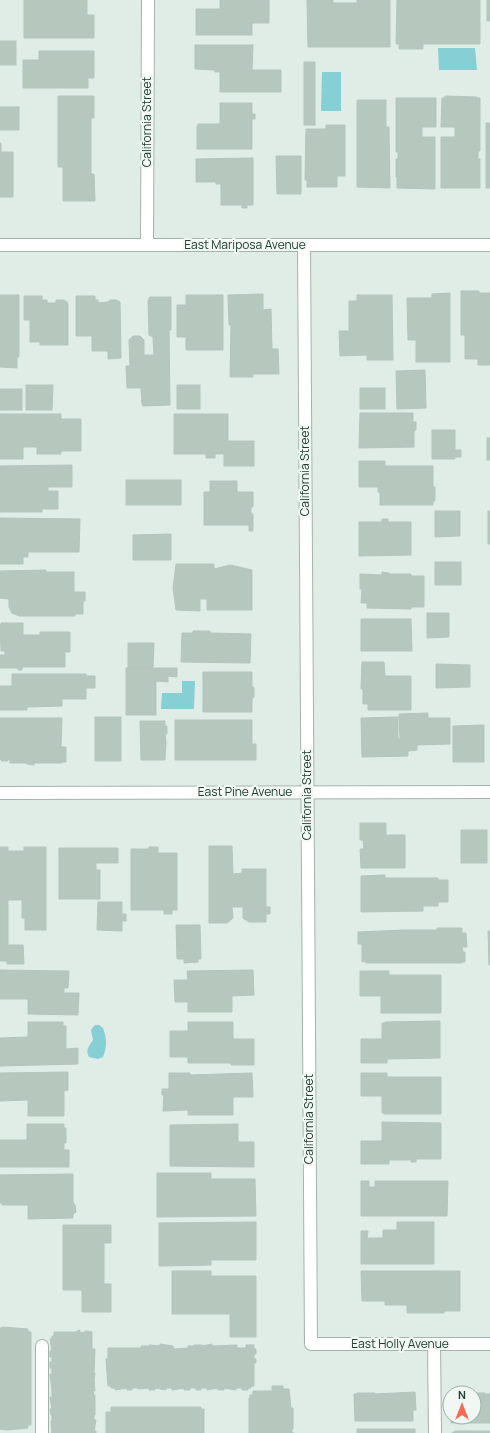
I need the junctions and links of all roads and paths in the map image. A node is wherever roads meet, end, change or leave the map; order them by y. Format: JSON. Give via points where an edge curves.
{"nodes":[{"id":1,"x":148,"y":0,"type":"edge"},
{"id":2,"x":0,"y":245,"type":"edge"},
{"id":3,"x":147,"y":245,"type":"junction"},
{"id":4,"x":304,"y":245,"type":"junction"},
{"id":5,"x":490,"y":245,"type":"edge"},
{"id":6,"x":307,"y":792,"type":"junction"},
{"id":7,"x":490,"y":792,"type":"edge"},
{"id":8,"x":0,"y":793,"type":"edge"},
{"id":9,"x":311,"y":1344,"type":"joint"},
{"id":10,"x":434,"y":1344,"type":"junction"},
{"id":11,"x":490,"y":1344,"type":"edge"},
{"id":12,"x":42,"y":1346,"type":"dead end"},
{"id":13,"x":42,"y":1433,"type":"edge"},
{"id":14,"x":435,"y":1433,"type":"edge"}],
"edges":[{"from":1,"to":3,"type":"street","name":"California Street"},
{"from":2,"to":3,"type":"street","name":"East Mariposa Avenue"},
{"from":3,"to":4,"type":"street","name":"East Mariposa Avenue"},
{"from":4,"to":5,"type":"street","name":"East Mariposa Avenue"},
{"from":4,"to":6,"type":"street","name":"California Street"},
{"from":6,"to":7,"type":"street","name":"East Pine Avenue"},
{"from":6,"to":8,"type":"street","name":"East Pine Avenue"},
{"from":6,"to":9,"type":"street","name":"California Street"},
{"from":9,"to":10,"type":"street","name":"East Holly Avenue"},
{"from":10,"to":11,"type":"street","name":"East Holly Avenue"},
{"from":10,"to":14,"type":"street"},
{"from":12,"to":13,"type":"street"}]}
